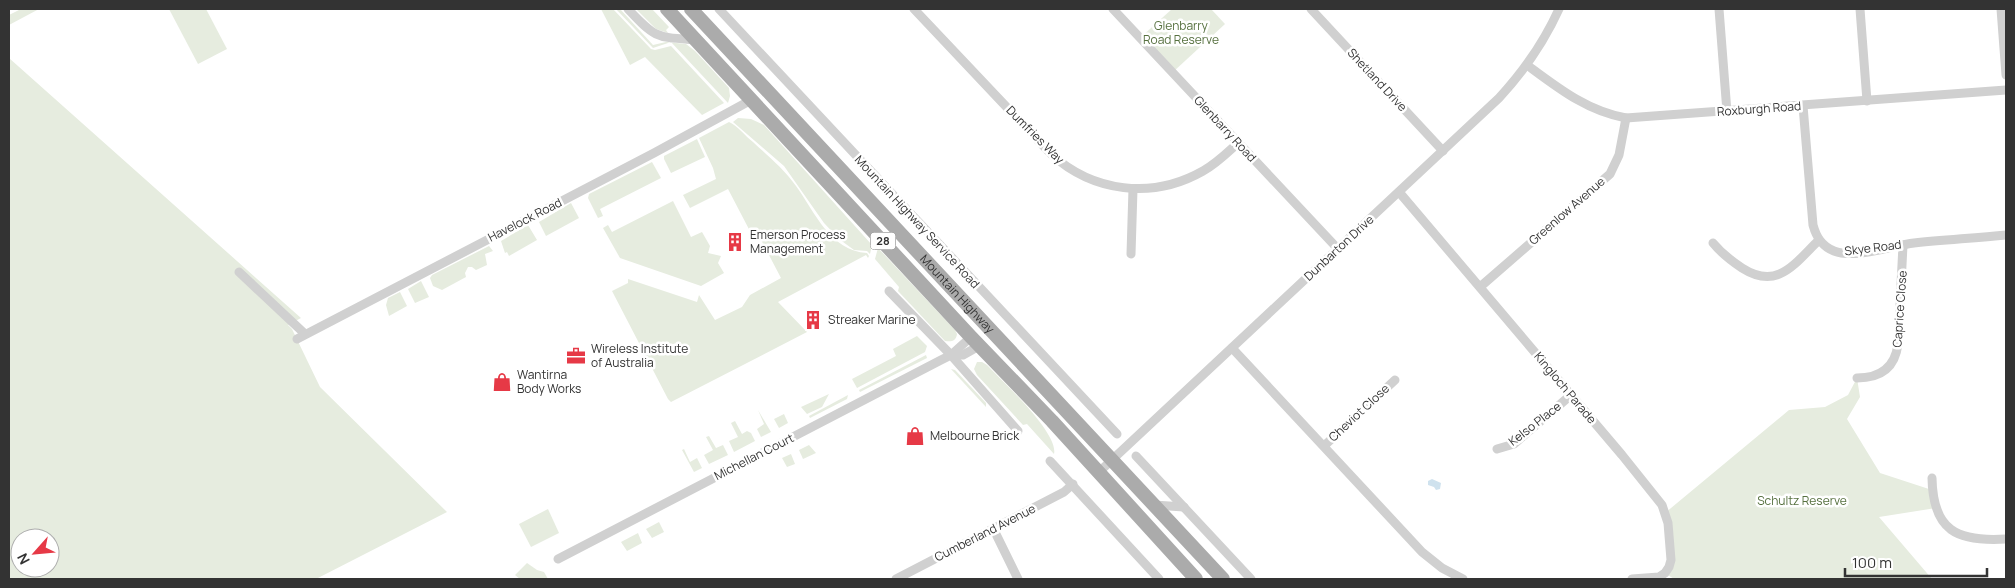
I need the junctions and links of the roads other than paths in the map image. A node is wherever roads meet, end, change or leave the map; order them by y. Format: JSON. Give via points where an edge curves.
{"nodes":[{"id":1,"x":628,"y":9,"type":"edge"},
{"id":2,"x":667,"y":9,"type":"edge"},
{"id":3,"x":692,"y":9,"type":"edge"},
{"id":4,"x":719,"y":9,"type":"edge"},
{"id":5,"x":914,"y":9,"type":"edge"},
{"id":6,"x":1113,"y":9,"type":"edge"},
{"id":7,"x":1311,"y":9,"type":"edge"},
{"id":8,"x":1559,"y":9,"type":"edge"},
{"id":9,"x":1719,"y":9,"type":"edge"},
{"id":10,"x":1860,"y":9,"type":"edge"},
{"id":11,"x":2001,"y":9,"type":"edge"},
{"id":12,"x":697,"y":40,"type":"junction"},
{"id":13,"x":1527,"y":65,"type":"junction"},
{"id":14,"x":2006,"y":75,"type":"edge"},
{"id":15,"x":765,"y":87,"type":"junction"},
{"id":16,"x":2006,"y":90,"type":"edge"},
{"id":17,"x":753,"y":99,"type":"junction"},
{"id":18,"x":1867,"y":101,"type":"junction"},
{"id":19,"x":1803,"y":106,"type":"junction"},
{"id":20,"x":1727,"y":112,"type":"junction"},
{"id":21,"x":1626,"y":118,"type":"junction"},
{"id":22,"x":1238,"y":143,"type":"junction"},
{"id":23,"x":1443,"y":151,"type":"junction"},
{"id":24,"x":1133,"y":190,"type":"junction"},
{"id":25,"x":1398,"y":192,"type":"junction"},
{"id":26,"x":2006,"y":236,"type":"edge"},
{"id":27,"x":1819,"y":240,"type":"junction"},
{"id":28,"x":1713,"y":243,"type":"dead end"},
{"id":29,"x":1903,"y":245,"type":"junction"},
{"id":30,"x":1338,"y":249,"type":"junction"},
{"id":31,"x":1131,"y":254,"type":"dead end"},
{"id":32,"x":239,"y":272,"type":"dead end"},
{"id":33,"x":1480,"y":287,"type":"junction"},
{"id":34,"x":889,"y":291,"type":"dead end"},
{"id":35,"x":990,"y":328,"type":"junction"},
{"id":36,"x":975,"y":341,"type":"junction"},
{"id":37,"x":1232,"y":348,"type":"junction"},
{"id":38,"x":951,"y":355,"type":"junction"},
{"id":39,"x":1857,"y":378,"type":"dead end"},
{"id":40,"x":1395,"y":380,"type":"dead end"},
{"id":41,"x":1572,"y":395,"type":"junction"},
{"id":42,"x":1018,"y":431,"type":"dead end"},
{"id":43,"x":1117,"y":434,"type":"dead end"},
{"id":44,"x":1324,"y":446,"type":"junction"},
{"id":45,"x":1497,"y":449,"type":"dead end"},
{"id":46,"x":1136,"y":456,"type":"dead end"},
{"id":47,"x":1112,"y":460,"type":"junction"},
{"id":48,"x":1050,"y":461,"type":"dead end"},
{"id":49,"x":1099,"y":472,"type":"junction"},
{"id":50,"x":1932,"y":478,"type":"dead end"},
{"id":51,"x":1073,"y":484,"type":"junction"},
{"id":52,"x":1154,"y":505,"type":"junction"},
{"id":53,"x":1184,"y":507,"type":"junction"},
{"id":54,"x":994,"y":530,"type":"junction"},
{"id":55,"x":2006,"y":539,"type":"edge"},
{"id":56,"x":1191,"y":546,"type":"junction"},
{"id":57,"x":558,"y":559,"type":"dead end"},
{"id":58,"x":1194,"y":577,"type":"edge"},
{"id":59,"x":896,"y":579,"type":"edge"},
{"id":60,"x":1018,"y":579,"type":"edge"},
{"id":61,"x":1159,"y":579,"type":"edge"},
{"id":62,"x":1223,"y":579,"type":"edge"},
{"id":63,"x":1251,"y":579,"type":"edge"},
{"id":64,"x":1463,"y":579,"type":"edge"},
{"id":65,"x":1632,"y":579,"type":"edge"}],
"edges":[{"from":1,"to":12,"type":"street","via":[[648,30],[663,38]]},
{"from":2,"to":12,"type":"main road","name":"Mountain Highway","number":"28"},
{"from":3,"to":15,"type":"main road","name":"Mountain Highway","number":"28"},
{"from":4,"to":43,"type":"street","name":"Mountain Highway Service Road"},
{"from":5,"to":24,"type":"street","name":"Dumfries Way","via":[[1060,162],[1091,180]]},
{"from":6,"to":22,"type":"street","name":"Glenbarry Road"},
{"from":7,"to":23,"type":"street","name":"Shetland Drive"},
{"from":8,"to":13,"type":"street","name":"Dunbarton Drive"},
{"from":9,"to":20,"type":"street"},
{"from":10,"to":18,"type":"street"},
{"from":11,"to":14,"type":"street"},
{"from":12,"to":17,"type":"main road","name":"Mountain Highway","number":"28"},
{"from":13,"to":21,"type":"street","name":"Roxburgh Road","via":[[1587,106]]},
{"from":13,"to":23,"type":"street","name":"Dunbarton Drive","via":[[1499,98]]},
{"from":15,"to":17,"type":"main road"},
{"from":15,"to":35,"type":"main road","name":"Mountain Highway","number":"28"},
{"from":16,"to":18,"type":"street","name":"Roxburgh Road"},
{"from":17,"to":32,"type":"street","name":"Havelock Road","via":[[301,337]]},
{"from":17,"to":36,"type":"main road","name":"Mountain Highway","number":"28"},
{"from":18,"to":19,"type":"street","name":"Roxburgh Road"},
{"from":19,"to":20,"type":"street","name":"Roxburgh Road"},
{"from":19,"to":27,"type":"street","via":[[1811,216]]},
{"from":20,"to":21,"type":"street","name":"Roxburgh Road"},
{"from":21,"to":33,"type":"street","name":"Greenlow Avenue","via":[[1619,156],[1610,174]]},
{"from":22,"to":24,"type":"street","name":"Dumfries Way","via":[[1195,176],[1172,184]]},
{"from":22,"to":30,"type":"street","name":"Glenbarry Road"},
{"from":23,"to":25,"type":"street","name":"Dunbarton Drive"},
{"from":24,"to":31,"type":"street"},
{"from":25,"to":30,"type":"street","name":"Dunbarton Drive"},
{"from":25,"to":33,"type":"street","name":"Kingloch Parade"},
{"from":26,"to":29,"type":"street","name":"Skye Road"},
{"from":27,"to":28,"type":"street","via":[[1789,269],[1768,277],[1748,272],[1724,256]]},
{"from":27,"to":29,"type":"street","name":"Skye Road","via":[[1834,251],[1846,253]]},
{"from":29,"to":39,"type":"street","name":"Caprice Close","via":[[1895,358],[1889,367],[1874,376]]},
{"from":30,"to":37,"type":"street","name":"Dunbarton Drive"},
{"from":33,"to":41,"type":"street","name":"Kingloch Parade"},
{"from":34,"to":38,"type":"street"},
{"from":35,"to":36,"type":"main road"},
{"from":35,"to":47,"type":"main road","name":"Mountain Highway","number":"28"},
{"from":36,"to":38,"type":"street","name":"Michellan Court","via":[[963,355]]},
{"from":36,"to":49,"type":"main road","name":"Mountain Highway","number":"28"},
{"from":37,"to":44,"type":"street"},
{"from":37,"to":47,"type":"street","name":"Dunbarton Drive"},
{"from":38,"to":42,"type":"street"},
{"from":38,"to":57,"type":"street","name":"Michellan Court"},
{"from":40,"to":44,"type":"street","name":"Cheviot Close"},
{"from":41,"to":45,"type":"street","name":"Kelso Place","via":[[1514,444]]},
{"from":41,"to":65,"type":"street","name":"Kingloch Parade","via":[[1665,510],[1670,545],[1669,568],[1659,577]]},
{"from":44,"to":64,"type":"street","via":[[1422,552]]},
{"from":46,"to":53,"type":"street"},
{"from":47,"to":49,"type":"street","name":"Dunbarton Drive"},
{"from":47,"to":52,"type":"main road","name":"Mountain Highway","number":"28"},
{"from":48,"to":51,"type":"street"},
{"from":49,"to":58,"type":"main road","name":"Mountain Highway","number":"28"},
{"from":50,"to":55,"type":"street","via":[[1938,514],[1952,531],[1973,539]]},
{"from":51,"to":54,"type":"street","name":"Cumberland Avenue"},
{"from":51,"to":61,"type":"street"},
{"from":52,"to":53,"type":"street"},
{"from":52,"to":56,"type":"main road","name":"Mountain Highway","number":"28"},
{"from":53,"to":63,"type":"street"},
{"from":54,"to":59,"type":"street","name":"Cumberland Avenue"},
{"from":54,"to":60,"type":"street"},
{"from":56,"to":58,"type":"main road","via":[[1198,564]]},
{"from":56,"to":62,"type":"main road","name":"Mountain Highway","number":"28"}]}
